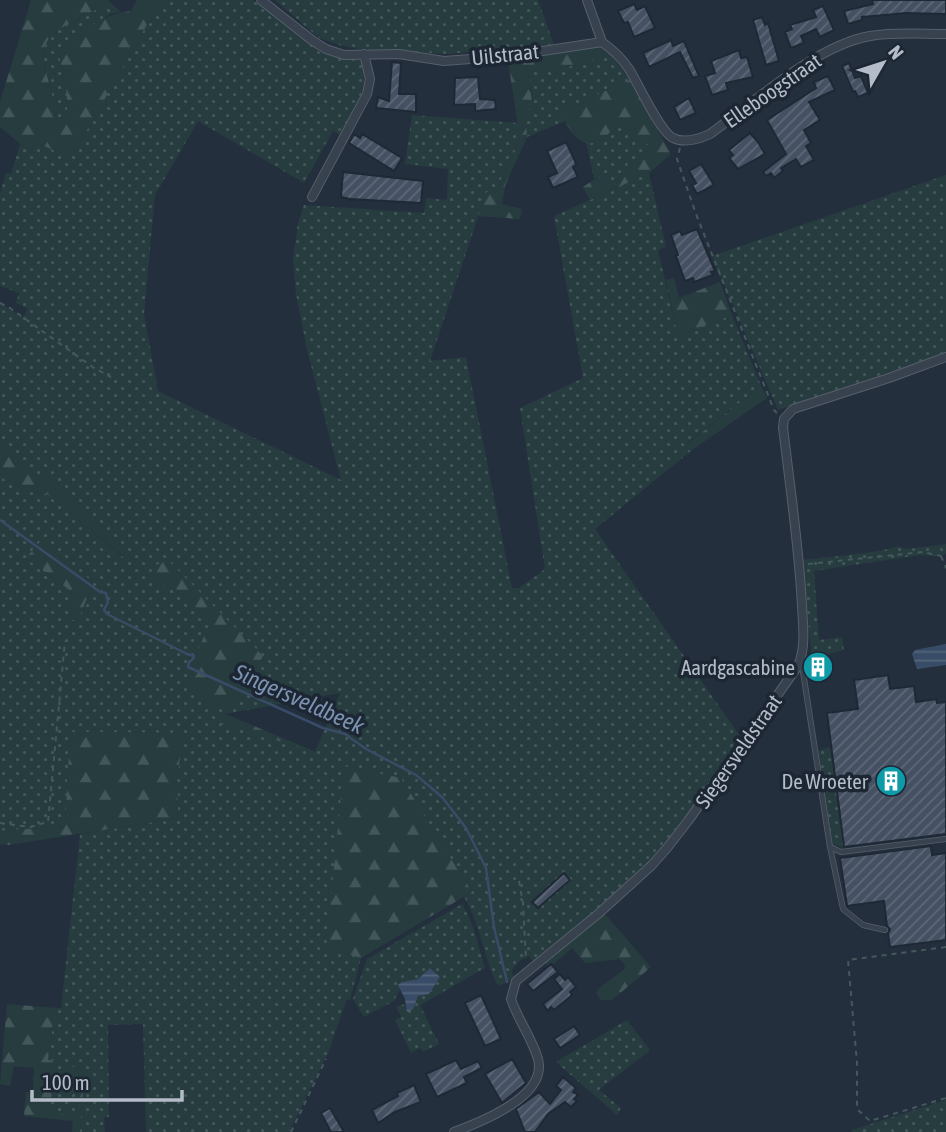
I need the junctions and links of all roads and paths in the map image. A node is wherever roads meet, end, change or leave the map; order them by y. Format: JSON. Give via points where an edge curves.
{"nodes":[{"id":1,"x":261,"y":0,"type":"edge"},
{"id":2,"x":587,"y":0,"type":"edge"},
{"id":3,"x":946,"y":34,"type":"edge"},
{"id":4,"x":602,"y":42,"type":"junction"},
{"id":5,"x":363,"y":54,"type":"junction"},
{"id":6,"x":682,"y":140,"type":"junction"},
{"id":7,"x":312,"y":197,"type":"dead end"},
{"id":8,"x":0,"y":303,"type":"edge"},
{"id":9,"x":946,"y":357,"type":"edge"},
{"id":10,"x":111,"y":377,"type":"dead end"},
{"id":11,"x":784,"y":419,"type":"junction"},
{"id":12,"x":946,"y":554,"type":"edge"},
{"id":13,"x":941,"y":556,"type":"junction"},
{"id":14,"x":800,"y":565,"type":"junction"},
{"id":15,"x":946,"y":568,"type":"edge"},
{"id":16,"x":65,"y":641,"type":"dead end"},
{"id":17,"x":801,"y":658,"type":"junction"},
{"id":18,"x":0,"y":823,"type":"edge"},
{"id":19,"x":946,"y":839,"type":"edge"},
{"id":20,"x":830,"y":847,"type":"junction"},
{"id":21,"x":519,"y":881,"type":"dead end"},
{"id":22,"x":885,"y":930,"type":"dead end"},
{"id":23,"x":946,"y":947,"type":"edge"},
{"id":24,"x":526,"y":974,"type":"junction"},
{"id":25,"x":326,"y":1059,"type":"dead end"},
{"id":26,"x":946,"y":1098,"type":"edge"},
{"id":27,"x":291,"y":1132,"type":"edge"},
{"id":28,"x":454,"y":1132,"type":"edge"}],
"edges":[{"from":1,"to":5,"type":"street","name":"Uilstraat","via":[[326,49],[344,55]]},
{"from":2,"to":4,"type":"street"},
{"from":3,"to":6,"type":"street","name":"Elleboogstraat","via":[[870,36],[844,44],[811,61],[710,134]]},
{"from":4,"to":5,"type":"street","name":"Uilstraat","via":[[444,61]]},
{"from":4,"to":6,"type":"street","via":[[628,68],[666,133]]},
{"from":5,"to":7,"type":"street","via":[[370,79],[367,94]]},
{"from":6,"to":11,"type":"path","via":[[677,159],[696,214],[774,410]]},
{"from":8,"to":10,"type":"path"},
{"from":9,"to":11,"type":"street","via":[[793,410]]},
{"from":11,"to":14,"type":"street","name":"Siegersveldstraat"},
{"from":12,"to":13,"type":"path"},
{"from":13,"to":14,"type":"path","via":[[923,552]]},
{"from":13,"to":15,"type":"path"},
{"from":14,"to":17,"type":"street","name":"Siegersveldstraat"},
{"from":16,"to":18,"type":"path","via":[[48,822],[30,827]]},
{"from":17,"to":20,"type":"lane"},
{"from":17,"to":24,"type":"street","name":"Siegersveldstraat","via":[[688,821],[652,865]]},
{"from":19,"to":20,"type":"lane","via":[[841,852]]},
{"from":20,"to":22,"type":"lane","via":[[843,909],[863,925]]},
{"from":21,"to":24,"type":"path"},
{"from":23,"to":26,"type":"path","via":[[848,960],[857,1109],[870,1121]]},
{"from":24,"to":28,"type":"street","name":"Siegersveldstraat","via":[[516,981],[511,999],[537,1058],[537,1079],[530,1090],[498,1112]]},
{"from":25,"to":27,"type":"path"}]}
